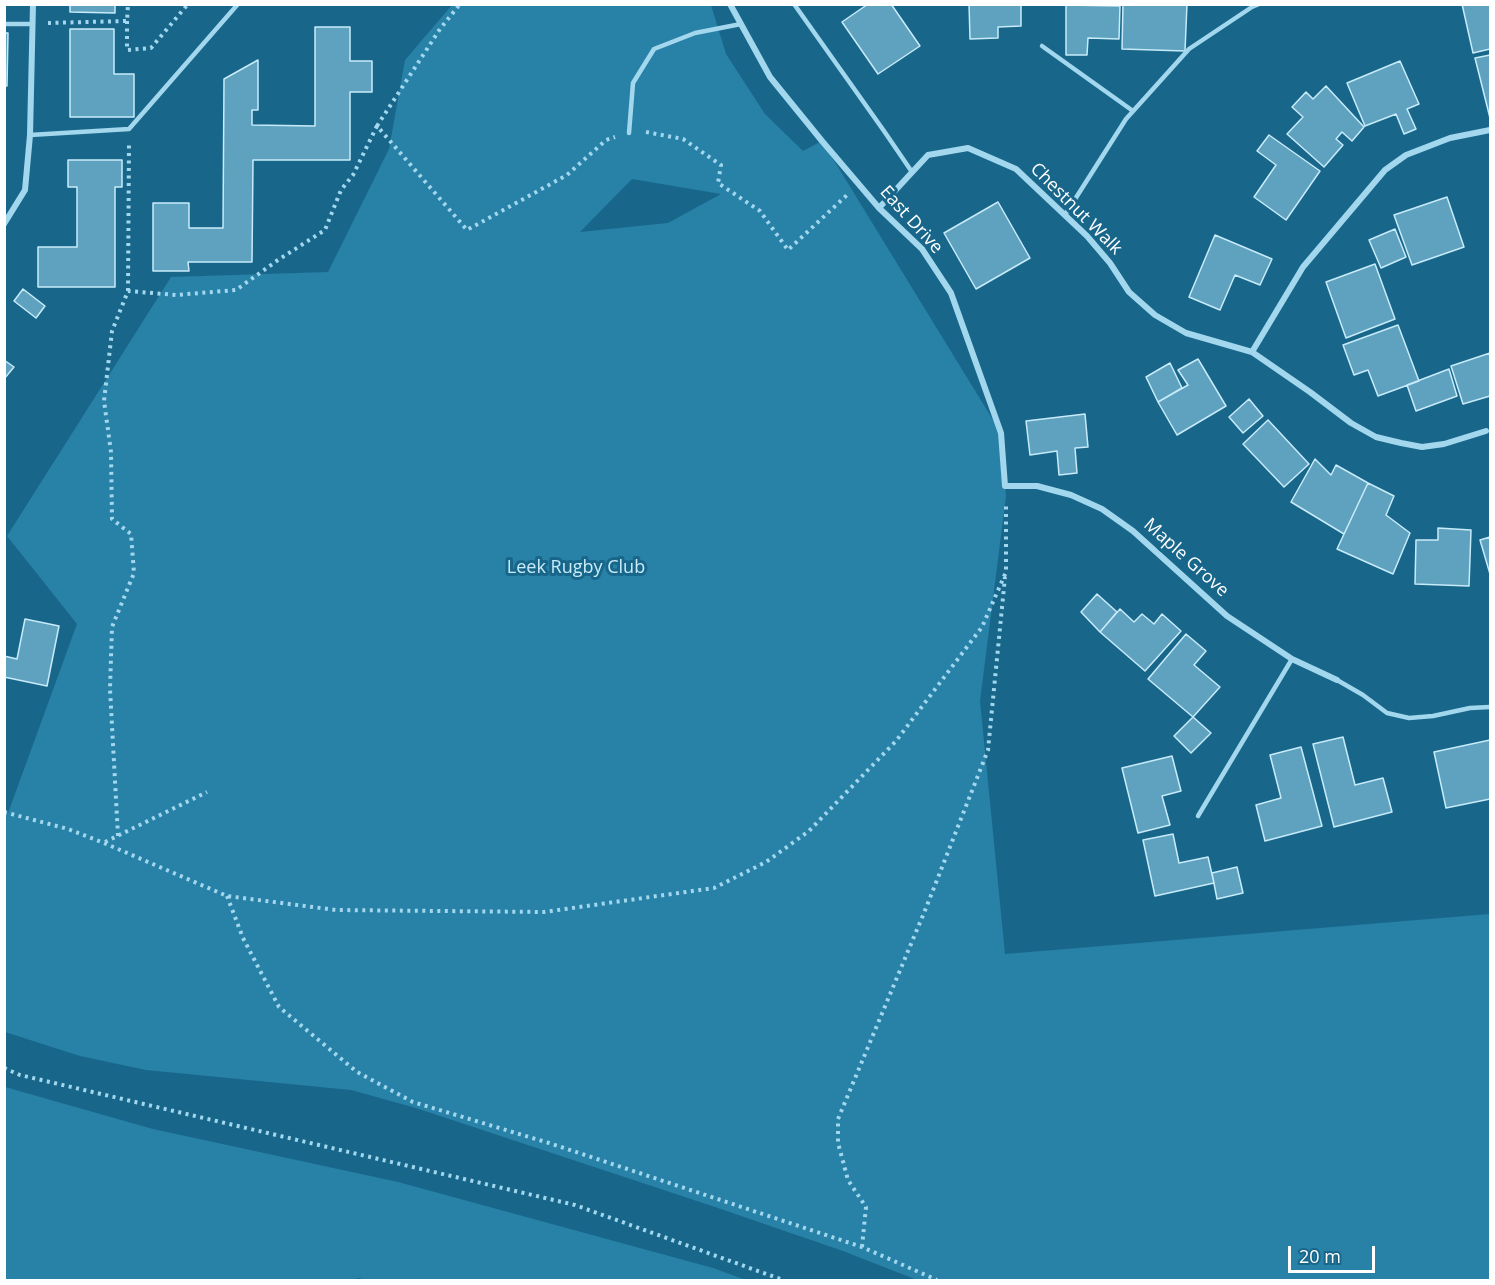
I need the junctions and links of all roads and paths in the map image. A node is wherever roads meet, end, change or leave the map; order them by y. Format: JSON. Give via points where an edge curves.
{"nodes":[{"id":1,"x":33,"y":4,"type":"edge"},
{"id":2,"x":128,"y":4,"type":"edge"},
{"id":3,"x":188,"y":4,"type":"edge"},
{"id":4,"x":238,"y":4,"type":"edge"},
{"id":5,"x":460,"y":4,"type":"edge"},
{"id":6,"x":730,"y":4,"type":"edge"},
{"id":7,"x":794,"y":4,"type":"edge"},
{"id":8,"x":1259,"y":4,"type":"edge"},
{"id":9,"x":127,"y":21,"type":"junction"},
{"id":10,"x":4,"y":24,"type":"edge"},
{"id":11,"x":32,"y":24,"type":"junction"},
{"id":12,"x":741,"y":24,"type":"junction"},
{"id":13,"x":1042,"y":46,"type":"dead end"},
{"id":14,"x":1133,"y":111,"type":"junction"},
{"id":15,"x":377,"y":126,"type":"junction"},
{"id":16,"x":129,"y":129,"type":"junction"},
{"id":17,"x":1491,"y":130,"type":"edge"},
{"id":18,"x":629,"y":133,"type":"junction"},
{"id":19,"x":30,"y":135,"type":"junction"},
{"id":20,"x":912,"y":172,"type":"junction"},
{"id":21,"x":859,"y":184,"type":"junction"},
{"id":22,"x":879,"y":208,"type":"junction"},
{"id":23,"x":1065,"y":215,"type":"junction"},
{"id":24,"x":4,"y":224,"type":"edge"},
{"id":25,"x":128,"y":291,"type":"junction"},
{"id":26,"x":1252,"y":352,"type":"junction"},
{"id":27,"x":1488,"y":431,"type":"edge"},
{"id":28,"x":1005,"y":486,"type":"junction"},
{"id":29,"x":1006,"y":572,"type":"junction"},
{"id":30,"x":1292,"y":659,"type":"junction"},
{"id":31,"x":1337,"y":680,"type":"joint"},
{"id":32,"x":1491,"y":707,"type":"edge"},
{"id":33,"x":207,"y":792,"type":"dead end"},
{"id":34,"x":4,"y":812,"type":"edge"},
{"id":35,"x":1198,"y":816,"type":"dead end"},
{"id":36,"x":118,"y":836,"type":"junction"},
{"id":37,"x":104,"y":843,"type":"junction"},
{"id":38,"x":227,"y":896,"type":"junction"},
{"id":39,"x":4,"y":1068,"type":"edge"},
{"id":40,"x":862,"y":1248,"type":"junction"},
{"id":41,"x":783,"y":1281,"type":"edge"},
{"id":42,"x":937,"y":1281,"type":"edge"}],
"edges":[{"from":1,"to":11,"type":"street"},
{"from":2,"to":9,"type":"path"},
{"from":3,"to":9,"type":"path","via":[[151,48],[127,50]]},
{"from":4,"to":16,"type":"lane"},
{"from":5,"to":15,"type":"path"},
{"from":6,"to":12,"type":"street","name":"East Drive"},
{"from":7,"to":20,"type":"lane"},
{"from":8,"to":14,"type":"lane","via":[[1189,49]]},
{"from":9,"to":11,"type":"path"},
{"from":10,"to":11,"type":"lane"},
{"from":11,"to":19,"type":"street"},
{"from":12,"to":18,"type":"lane","via":[[695,33],[654,49],[633,83]]},
{"from":12,"to":21,"type":"street","name":"East Drive","via":[[770,77]]},
{"from":13,"to":14,"type":"lane"},
{"from":14,"to":23,"type":"lane"},
{"from":15,"to":18,"type":"path","via":[[467,230],[567,175],[606,140]]},
{"from":15,"to":25,"type":"path","via":[[353,175],[341,190],[326,230],[236,290],[176,295]]},
{"from":16,"to":19,"type":"lane"},
{"from":16,"to":25,"type":"path"},
{"from":17,"to":26,"type":"street","via":[[1450,138],[1406,155],[1385,170],[1303,267]]},
{"from":18,"to":21,"type":"path","via":[[650,132],[683,139],[721,165],[718,183],[760,212],[788,250]]},
{"from":19,"to":24,"type":"street","via":[[25,190]]},
{"from":20,"to":22,"type":"street","name":"Chestnut Walk"},
{"from":20,"to":23,"type":"street","name":"Chestnut Walk","via":[[928,154],[968,148],[1016,169]]},
{"from":21,"to":22,"type":"street","name":"East Drive"},
{"from":22,"to":28,"type":"street","name":"East Drive","via":[[922,249],[951,293],[1001,433]]},
{"from":23,"to":26,"type":"street","name":"Chestnut Walk","via":[[1110,263],[1129,292],[1155,315],[1186,333]]},
{"from":25,"to":36,"type":"path","via":[[112,331],[104,401],[111,452],[112,519],[131,534],[134,573],[112,627],[110,689]]},
{"from":26,"to":27,"type":"street","name":"Chestnut Walk","via":[[1376,437],[1422,447]]},
{"from":28,"to":29,"type":"path"},
{"from":28,"to":30,"type":"street","name":"Maple Grove","via":[[1037,486],[1102,509],[1133,531],[1227,616]]},
{"from":29,"to":38,"type":"path","via":[[982,627],[896,741],[809,831],[766,862],[714,888],[544,912],[336,910]]},
{"from":29,"to":40,"type":"path","via":[[988,750],[838,1119],[838,1143],[848,1180],[866,1207]]},
{"from":30,"to":31,"type":"street","name":"Maple Grove"},
{"from":30,"to":35,"type":"lane"},
{"from":31,"to":32,"type":"lane","via":[[1387,713],[1409,718]]},
{"from":33,"to":36,"type":"path"},
{"from":34,"to":37,"type":"path"},
{"from":36,"to":37,"type":"path"},
{"from":37,"to":38,"type":"path"},
{"from":38,"to":40,"type":"path","via":[[243,938],[279,1006],[357,1071],[413,1102],[549,1143]]},
{"from":39,"to":41,"type":"path","via":[[20,1075],[575,1205]]},
{"from":40,"to":42,"type":"path"}]}
